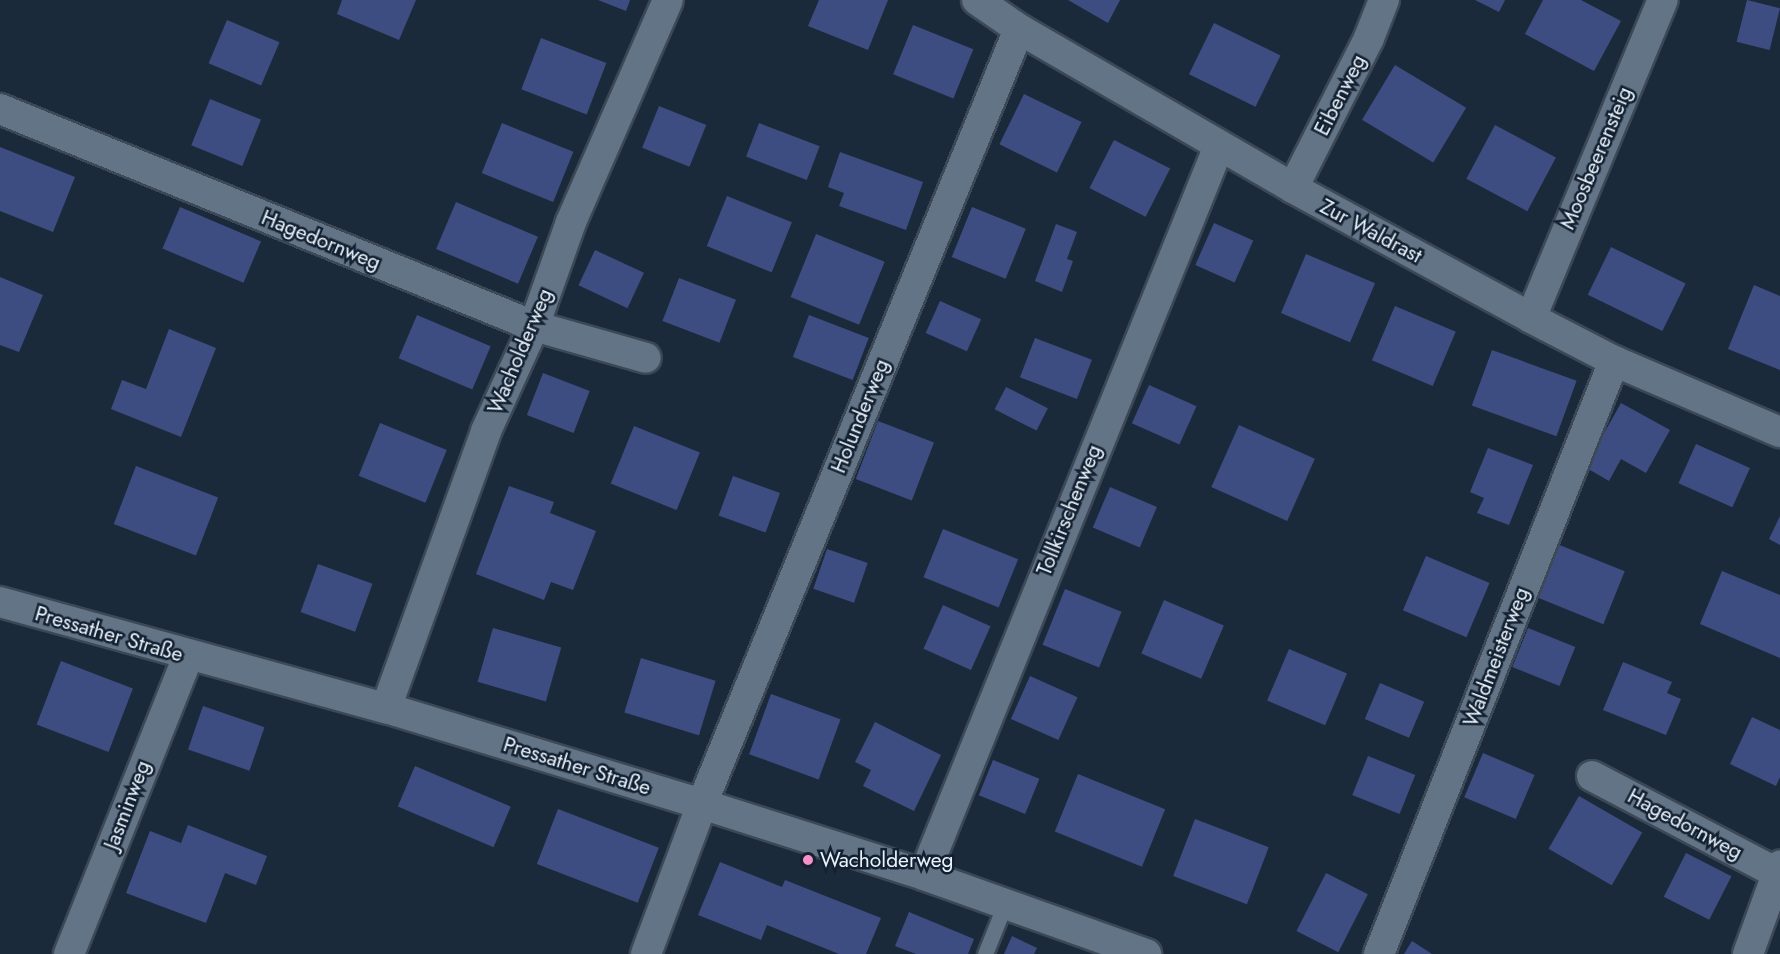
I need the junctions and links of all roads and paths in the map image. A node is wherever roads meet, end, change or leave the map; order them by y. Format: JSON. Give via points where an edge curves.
{"nodes":[{"id":1,"x":668,"y":0,"type":"edge"},
{"id":2,"x":977,"y":0,"type":"edge"},
{"id":3,"x":1384,"y":0,"type":"edge"},
{"id":4,"x":1663,"y":0,"type":"edge"},
{"id":5,"x":1019,"y":29,"type":"junction"},
{"id":6,"x":0,"y":110,"type":"edge"},
{"id":7,"x":1219,"y":146,"type":"junction"},
{"id":8,"x":1293,"y":189,"type":"junction"},
{"id":9,"x":1531,"y":318,"type":"junction"},
{"id":10,"x":534,"y":326,"type":"junction"},
{"id":11,"x":646,"y":358,"type":"dead end"},
{"id":12,"x":1614,"y":361,"type":"junction"},
{"id":13,"x":1780,"y":432,"type":"edge"},
{"id":14,"x":0,"y":602,"type":"edge"},
{"id":15,"x":188,"y":657,"type":"junction"},
{"id":16,"x":386,"y":708,"type":"junction"},
{"id":17,"x":1592,"y":776,"type":"dead end"},
{"id":18,"x":702,"y":804,"type":"junction"},
{"id":19,"x":1779,"y":869,"type":"edge"},
{"id":20,"x":924,"y":875,"type":"junction"},
{"id":21,"x":1005,"y":904,"type":"junction"},
{"id":22,"x":1132,"y":952,"type":"edge"},
{"id":23,"x":69,"y":954,"type":"edge"},
{"id":24,"x":646,"y":954,"type":"edge"},
{"id":25,"x":985,"y":954,"type":"edge"},
{"id":26,"x":1379,"y":954,"type":"edge"},
{"id":27,"x":1748,"y":954,"type":"edge"}],
"edges":[{"from":1,"to":10,"type":"street","name":"Wacholderweg","via":[[571,222]]},
{"from":2,"to":5,"type":"street","name":"Zur Waldrast"},
{"from":3,"to":8,"type":"street","name":"Eibenweg"},
{"from":4,"to":9,"type":"street","name":"Moosbeerensteig"},
{"from":5,"to":7,"type":"street","name":"Zur Waldrast"},
{"from":5,"to":18,"type":"street","name":"Holunderweg"},
{"from":6,"to":10,"type":"street","name":"Hagedornweg"},
{"from":7,"to":8,"type":"street","name":"Zur Waldrast"},
{"from":7,"to":20,"type":"street","name":"Tollkirschenweg"},
{"from":8,"to":9,"type":"street","name":"Zur Waldrast"},
{"from":9,"to":12,"type":"street","name":"Zur Waldrast"},
{"from":10,"to":11,"type":"street","name":"Hagedornweg"},
{"from":10,"to":16,"type":"street","name":"Wacholderweg","via":[[486,431]]},
{"from":12,"to":13,"type":"street","name":"Zur Waldrast"},
{"from":12,"to":26,"type":"street","name":"Waldmeisterweg"},
{"from":14,"to":15,"type":"street","name":"Pressather Straße"},
{"from":15,"to":16,"type":"street","name":"Pressather Straße"},
{"from":15,"to":23,"type":"street","name":"Jasminweg"},
{"from":16,"to":18,"type":"street","name":"Pressather Straße"},
{"from":17,"to":19,"type":"street","name":"Hagedornweg"},
{"from":18,"to":20,"type":"street","name":"Pressather Straße"},
{"from":18,"to":24,"type":"street","name":"Holunderweg"},
{"from":19,"to":27,"type":"street"},
{"from":20,"to":21,"type":"street","name":"Pressather Straße"},
{"from":21,"to":22,"type":"street","name":"Pressather Straße"},
{"from":21,"to":25,"type":"lane"}]}
